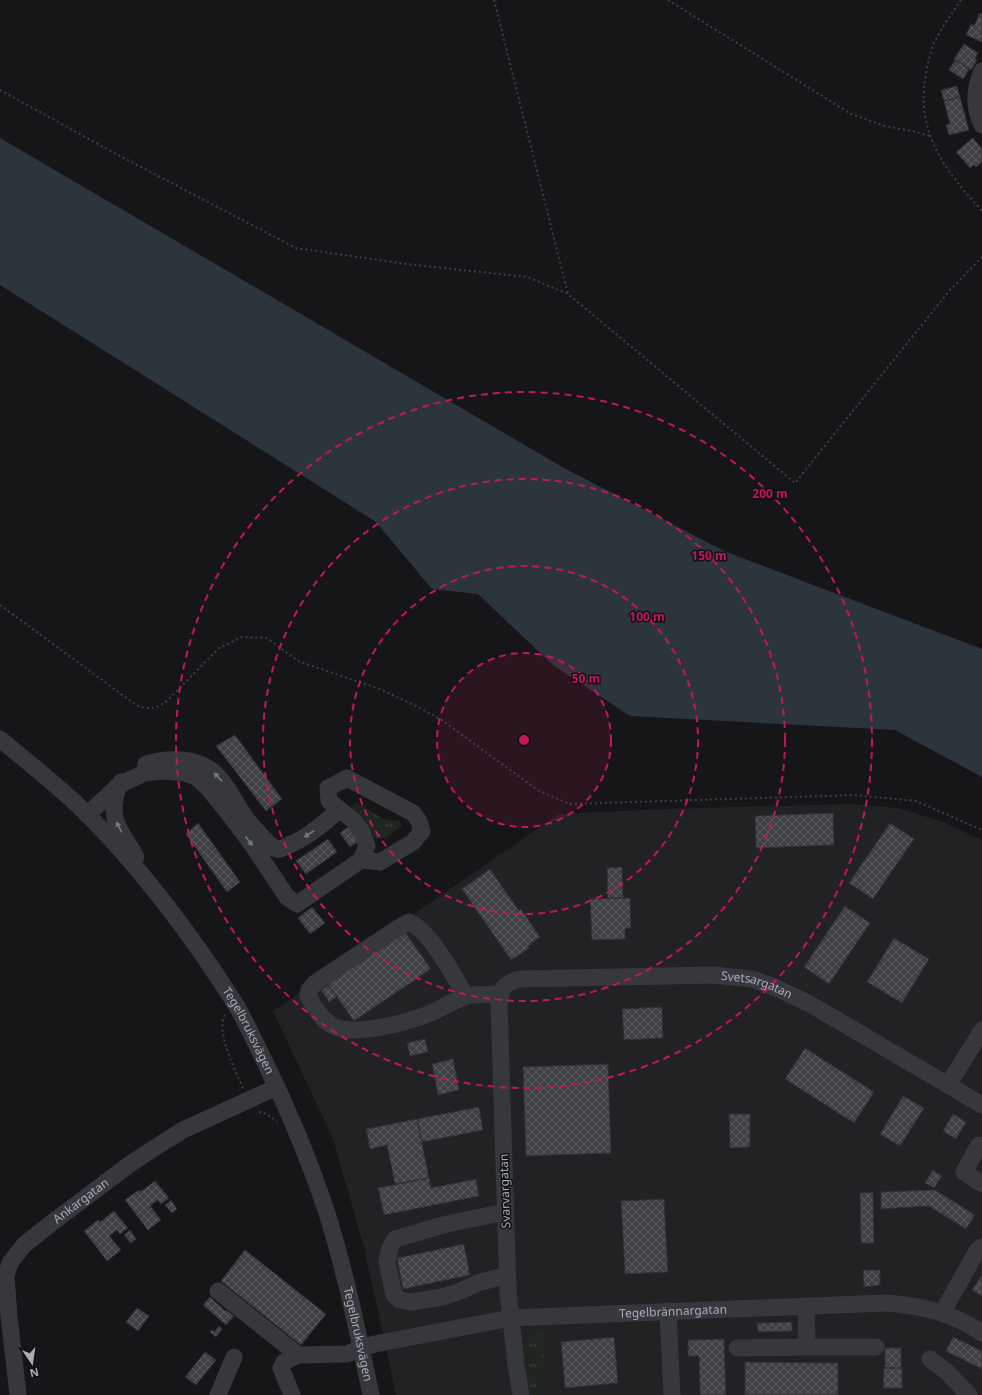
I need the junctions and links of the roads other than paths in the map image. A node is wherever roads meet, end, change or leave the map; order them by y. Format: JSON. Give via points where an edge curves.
{"nodes":[{"id":1,"x":982,"y":70,"type":"edge"},
{"id":2,"x":982,"y":125,"type":"edge"},
{"id":3,"x":0,"y":739,"type":"edge"},
{"id":4,"x":119,"y":785,"type":"junction"},
{"id":5,"x":339,"y":810,"type":"junction"},
{"id":6,"x":88,"y":815,"type":"junction"},
{"id":7,"x":361,"y":860,"type":"junction"},
{"id":8,"x":151,"y":886,"type":"junction"},
{"id":9,"x":502,"y":991,"type":"junction"},
{"id":10,"x":466,"y":996,"type":"junction"},
{"id":11,"x":982,"y":1030,"type":"edge"},
{"id":12,"x":948,"y":1085,"type":"junction"},
{"id":13,"x":277,"y":1087,"type":"junction"},
{"id":14,"x":982,"y":1106,"type":"edge"},
{"id":15,"x":979,"y":1145,"type":"dead end"},
{"id":16,"x":982,"y":1184,"type":"edge"},
{"id":17,"x":505,"y":1212,"type":"junction"},
{"id":18,"x":982,"y":1247,"type":"edge"},
{"id":19,"x":507,"y":1274,"type":"junction"},
{"id":20,"x":3,"y":1275,"type":"edge"},
{"id":21,"x":218,"y":1291,"type":"dead end"},
{"id":22,"x":806,"y":1306,"type":"junction"},
{"id":23,"x":668,"y":1312,"type":"junction"},
{"id":24,"x":942,"y":1313,"type":"junction"},
{"id":25,"x":510,"y":1318,"type":"junction"},
{"id":26,"x":982,"y":1333,"type":"edge"},
{"id":27,"x":807,"y":1347,"type":"junction"},
{"id":28,"x":876,"y":1347,"type":"dead end"},
{"id":29,"x":361,"y":1348,"type":"junction"},
{"id":30,"x":737,"y":1348,"type":"dead end"},
{"id":31,"x":298,"y":1355,"type":"junction"},
{"id":32,"x":234,"y":1357,"type":"dead end"},
{"id":33,"x":930,"y":1359,"type":"dead end"},
{"id":34,"x":18,"y":1395,"type":"edge"},
{"id":35,"x":218,"y":1395,"type":"edge"},
{"id":36,"x":292,"y":1395,"type":"edge"},
{"id":37,"x":370,"y":1395,"type":"edge"},
{"id":38,"x":521,"y":1395,"type":"edge"},
{"id":39,"x":672,"y":1395,"type":"edge"},
{"id":40,"x":969,"y":1395,"type":"edge"}],
"edges":[{"from":1,"to":2,"type":"street","via":[[975,96]]},
{"from":3,"to":6,"type":"street","name":"Tegelbruksvägen"},
{"from":5,"to":4,"type":"street","one_way":true,"via":[[298,842],[280,849],[272,847],[248,821],[224,783],[204,765],[190,761],[158,760],[123,776]]},
{"from":4,"to":6,"type":"street"},
{"from":4,"to":7,"type":"street","one_way":true,"via":[[144,773],[164,771],[196,777],[226,810],[287,897],[297,904]]},
{"from":8,"to":4,"type":"street","one_way":true,"via":[[116,821],[115,806]]},
{"from":5,"to":7,"type":"street","via":[[353,820],[363,834],[367,846]]},
{"from":5,"to":7,"type":"street","via":[[329,801],[328,788],[348,778],[413,813],[419,821],[422,831],[413,842],[380,862]]},
{"from":6,"to":8,"type":"street","name":"Tegelbruksvägen"},
{"from":8,"to":13,"type":"street","name":"Tegelbruksvägen","via":[[180,922],[236,1006]]},
{"from":9,"to":10,"type":"street"},
{"from":9,"to":12,"type":"street","name":"Svetsargatan","via":[[509,982],[520,979],[714,975],[752,979],[810,1004]]},
{"from":9,"to":17,"type":"street","name":"Svarvargatan","via":[[499,1003]]},
{"from":10,"to":10,"type":"street","via":[[416,1018],[382,1027],[350,1029],[335,1027],[326,1020],[308,995],[315,983],[409,922],[428,937]]},
{"from":11,"to":12,"type":"street"},
{"from":12,"to":14,"type":"street","name":"Svetsargatan"},
{"from":13,"to":20,"type":"street","name":"Ankargatan","via":[[183,1130],[130,1164],[24,1245]]},
{"from":13,"to":29,"type":"street","name":"Tegelbruksvägen","via":[[326,1210]]},
{"from":15,"to":16,"type":"street","via":[[964,1172]]},
{"from":17,"to":19,"type":"street","name":"Svarvargatan"},
{"from":17,"to":19,"type":"street","via":[[447,1224],[395,1239],[387,1262],[394,1295],[400,1300],[410,1302],[442,1298]]},
{"from":18,"to":24,"type":"street","via":[[977,1251]]},
{"from":19,"to":25,"type":"street","name":"Svarvargatan"},
{"from":20,"to":34,"type":"street","name":"Ankargatan"},
{"from":21,"to":31,"type":"street"},
{"from":22,"to":23,"type":"street","name":"Tegelbrännargatan"},
{"from":22,"to":24,"type":"street","name":"Tegelbrännargatan","via":[[908,1304]]},
{"from":22,"to":27,"type":"street"},
{"from":23,"to":25,"type":"street","name":"Tegelbrännargatan"},
{"from":23,"to":39,"type":"street"},
{"from":24,"to":26,"type":"street","name":"Tegelbrännargatan"},
{"from":25,"to":29,"type":"street","name":"Tegelbrännargatan"},
{"from":25,"to":38,"type":"street","name":"Svarvargatan"},
{"from":27,"to":28,"type":"street"},
{"from":27,"to":30,"type":"street"},
{"from":29,"to":31,"type":"street","name":"Tegelbrännargatan","via":[[347,1354]]},
{"from":29,"to":37,"type":"street","name":"Tegelbruksvägen"},
{"from":31,"to":36,"type":"street","via":[[284,1362],[281,1368]]},
{"from":32,"to":35,"type":"street"},
{"from":33,"to":40,"type":"street"}]}
